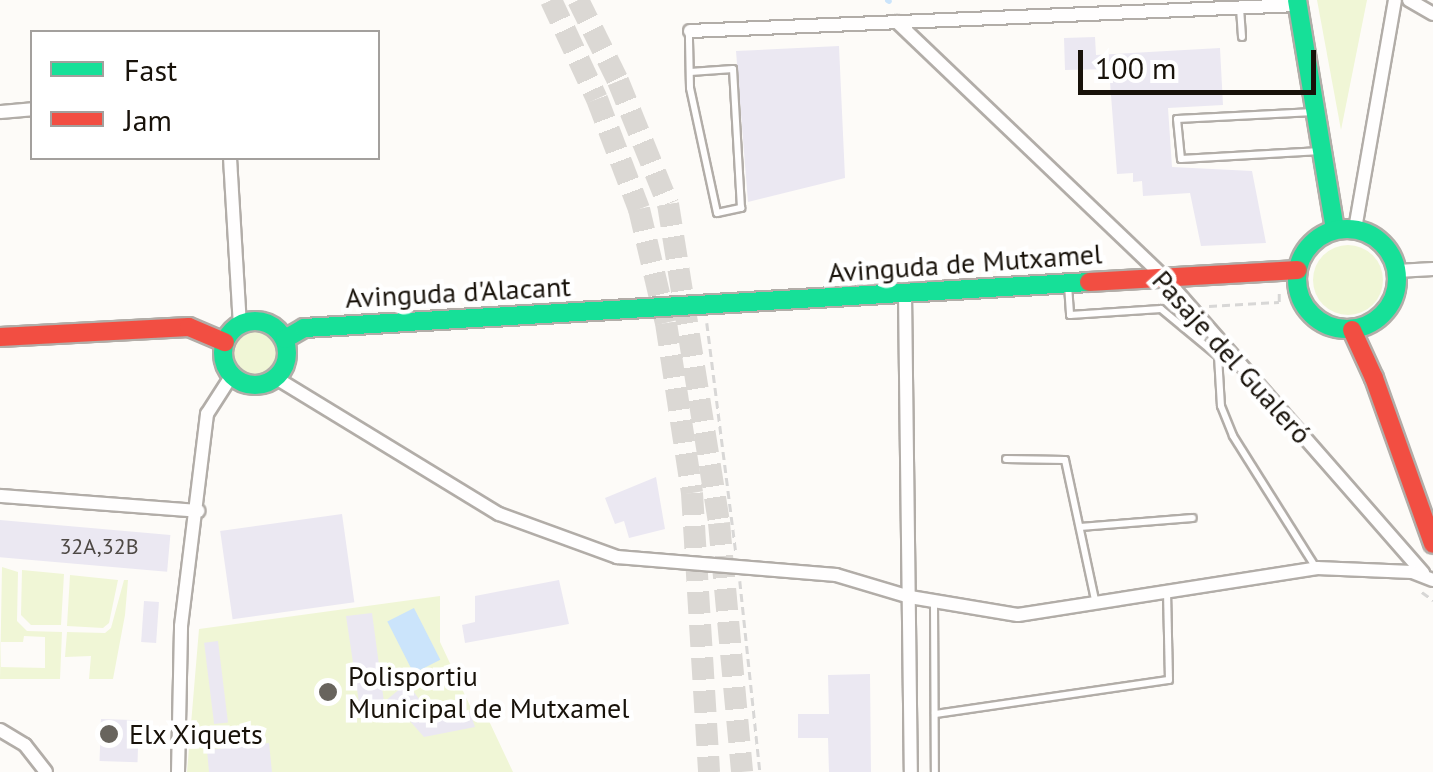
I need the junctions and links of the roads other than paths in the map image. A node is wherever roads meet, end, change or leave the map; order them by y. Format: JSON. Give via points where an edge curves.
{"nodes":[{"id":1,"x":1394,"y":0,"type":"edge"},
{"id":2,"x":1409,"y":0,"type":"edge"},
{"id":3,"x":1297,"y":2,"type":"edge"},
{"id":4,"x":1240,"y":7,"type":"junction"},
{"id":5,"x":1433,"y":14,"type":"edge"},
{"id":6,"x":898,"y":22,"type":"junction"},
{"id":7,"x":690,"y":31,"type":"joint"},
{"id":8,"x":1242,"y":37,"type":"dead end"},
{"id":9,"x":690,"y":72,"type":"junction"},
{"id":10,"x":30,"y":110,"type":"edge"},
{"id":11,"x":0,"y":112,"type":"edge"},
{"id":12,"x":1316,"y":112,"type":"junction"},
{"id":13,"x":1322,"y":150,"type":"junction"},
{"id":14,"x":230,"y":160,"type":"edge"},
{"id":15,"x":1335,"y":229,"type":"junction"},
{"id":16,"x":1355,"y":229,"type":"junction"},
{"id":17,"x":1298,"y":270,"type":"junction"},
{"id":18,"x":1433,"y":270,"type":"edge"},
{"id":19,"x":1397,"y":271,"type":"junction"},
{"id":20,"x":1165,"y":278,"type":"junction"},
{"id":21,"x":1068,"y":284,"type":"junction"},
{"id":22,"x":905,"y":294,"type":"junction"},
{"id":23,"x":636,"y":311,"type":"joint"},
{"id":24,"x":240,"y":324,"type":"junction"},
{"id":25,"x":1352,"y":330,"type":"junction"},
{"id":26,"x":0,"y":336,"type":"edge"},
{"id":27,"x":285,"y":339,"type":"junction"},
{"id":28,"x":225,"y":342,"type":"junction"},
{"id":29,"x":232,"y":376,"type":"junction"},
{"id":30,"x":276,"y":378,"type":"junction"},
{"id":31,"x":1006,"y":458,"type":"dead end"},
{"id":32,"x":0,"y":496,"type":"edge"},
{"id":33,"x":198,"y":511,"type":"junction"},
{"id":34,"x":1193,"y":518,"type":"dead end"},
{"id":35,"x":1080,"y":528,"type":"junction"},
{"id":36,"x":1433,"y":544,"type":"edge"},
{"id":37,"x":1317,"y":568,"type":"junction"},
{"id":38,"x":1430,"y":579,"type":"edge"},
{"id":39,"x":1167,"y":594,"type":"junction"},
{"id":40,"x":910,"y":597,"type":"junction"},
{"id":41,"x":934,"y":602,"type":"junction"},
{"id":42,"x":1096,"y":605,"type":"junction"},
{"id":43,"x":934,"y":714,"type":"junction"},
{"id":44,"x":0,"y":730,"type":"edge"},
{"id":45,"x":46,"y":772,"type":"edge"},
{"id":46,"x":178,"y":772,"type":"edge"},
{"id":47,"x":911,"y":772,"type":"edge"},
{"id":48,"x":935,"y":772,"type":"edge"}],
"edges":[{"from":1,"to":16,"type":"street"},
{"from":2,"to":5,"type":"street"},
{"from":3,"to":4,"type":"street"},
{"from":3,"to":12,"type":"street"},
{"from":4,"to":6,"type":"street"},
{"from":4,"to":8,"type":"lane"},
{"from":6,"to":7,"type":"street"},
{"from":6,"to":20,"type":"street","name":"Pasaje del Gualeró"},
{"from":7,"to":9,"type":"lane"},
{"from":9,"to":9,"type":"lane","via":[[717,214],[740,208],[733,69]]},
{"from":10,"to":11,"type":"street"},
{"from":12,"to":13,"type":"street"},
{"from":12,"to":13,"type":"lane","via":[[1178,119],[1181,159]]},
{"from":13,"to":15,"type":"street"},
{"from":14,"to":24,"type":"street"},
{"from":15,"to":16,"type":"street"},
{"from":15,"to":17,"type":"street","via":[[1316,238]]},
{"from":16,"to":19,"type":"street","via":[[1386,246]]},
{"from":17,"to":20,"type":"street","name":"Avinguda de Mutxamel"},
{"from":17,"to":25,"type":"street","via":[[1299,292],[1312,316]]},
{"from":18,"to":19,"type":"street"},
{"from":19,"to":25,"type":"street","via":[[1395,296],[1381,316]]},
{"from":20,"to":21,"type":"street","name":"Avinguda de Mutxamel"},
{"from":20,"to":38,"type":"street","name":"Pasaje del Gualeró"},
{"from":21,"to":22,"type":"street","name":"Avinguda de Mutxamel"},
{"from":21,"to":37,"type":"lane","via":[[1070,315],[1161,309],[1218,356],[1221,406],[1233,436]]},
{"from":22,"to":23,"type":"street","name":"Avinguda de Mutxamel"},
{"from":22,"to":40,"type":"street"},
{"from":23,"to":27,"type":"street","name":"Avinguda d'Alacant","via":[[304,328]]},
{"from":24,"to":27,"type":"street","via":[[263,321]]},
{"from":24,"to":28,"type":"street"},
{"from":25,"to":36,"type":"street"},
{"from":26,"to":28,"type":"street","via":[[189,326]]},
{"from":27,"to":30,"type":"street","via":[[287,360]]},
{"from":28,"to":29,"type":"street"},
{"from":29,"to":30,"type":"street","via":[[258,385]]},
{"from":29,"to":33,"type":"street","via":[[207,414]]},
{"from":30,"to":40,"type":"street","via":[[499,514],[617,557],[836,575]]},
{"from":31,"to":35,"type":"lane","via":[[1065,460]]},
{"from":32,"to":33,"type":"street"},
{"from":33,"to":46,"type":"street","via":[[182,626]]},
{"from":34,"to":35,"type":"lane"},
{"from":35,"to":42,"type":"lane"},
{"from":37,"to":38,"type":"street","via":[[1412,572]]},
{"from":37,"to":39,"type":"street"},
{"from":39,"to":42,"type":"street"},
{"from":39,"to":43,"type":"lane","via":[[1169,680]]},
{"from":40,"to":41,"type":"street"},
{"from":40,"to":47,"type":"street"},
{"from":41,"to":42,"type":"street","via":[[1018,615]]},
{"from":41,"to":43,"type":"lane"},
{"from":43,"to":48,"type":"lane"},
{"from":44,"to":45,"type":"street","via":[[25,746]]}]}
